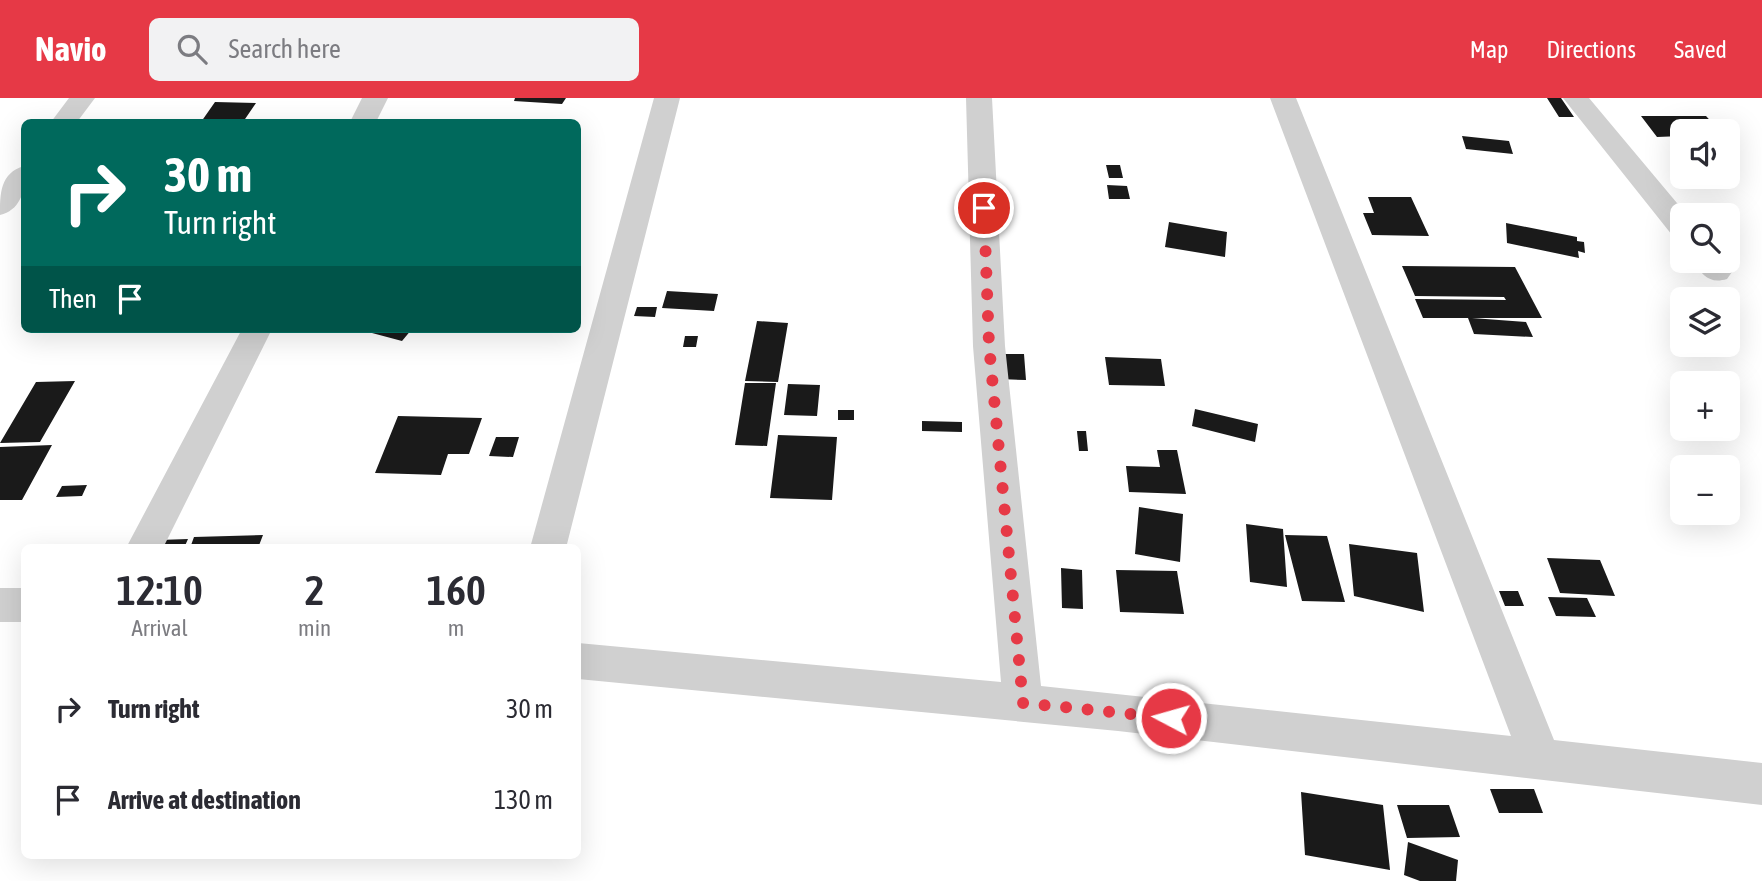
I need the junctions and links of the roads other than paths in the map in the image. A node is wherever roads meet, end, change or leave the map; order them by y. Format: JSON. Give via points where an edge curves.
{"nodes":[{"id":1,"x":82,"y":98,"type":"edge"},
{"id":2,"x":375,"y":98,"type":"edge"},
{"id":3,"x":667,"y":98,"type":"edge"},
{"id":4,"x":979,"y":98,"type":"edge"},
{"id":5,"x":1283,"y":98,"type":"edge"},
{"id":6,"x":1576,"y":98,"type":"edge"},
{"id":7,"x":66,"y":119,"type":"edge"},
{"id":8,"x":364,"y":119,"type":"edge"},
{"id":9,"x":21,"y":179,"type":"edge"},
{"id":10,"x":0,"y":206,"type":"edge"},
{"id":11,"x":1670,"y":213,"type":"edge"},
{"id":12,"x":255,"y":333,"type":"edge"},
{"id":13,"x":146,"y":544,"type":"edge"},
{"id":14,"x":549,"y":544,"type":"edge"},
{"id":15,"x":0,"y":605,"type":"edge"},
{"id":16,"x":21,"y":605,"type":"edge"},
{"id":17,"x":581,"y":662,"type":"edge"},
{"id":18,"x":1023,"y":703,"type":"junction"},
{"id":19,"x":1541,"y":759,"type":"junction"},
{"id":20,"x":1762,"y":784,"type":"edge"}],
"edges":[{"from":1,"to":7,"type":"street"},
{"from":2,"to":8,"type":"street"},
{"from":3,"to":14,"type":"street"},
{"from":4,"to":18,"type":"street","via":[[989,345]]},
{"from":5,"to":19,"type":"street"},
{"from":6,"to":11,"type":"street"},
{"from":9,"to":10,"type":"street"},
{"from":12,"to":13,"type":"street"},
{"from":15,"to":16,"type":"street"},
{"from":17,"to":18,"type":"street"},
{"from":18,"to":19,"type":"street"},
{"from":19,"to":20,"type":"street"}]}
